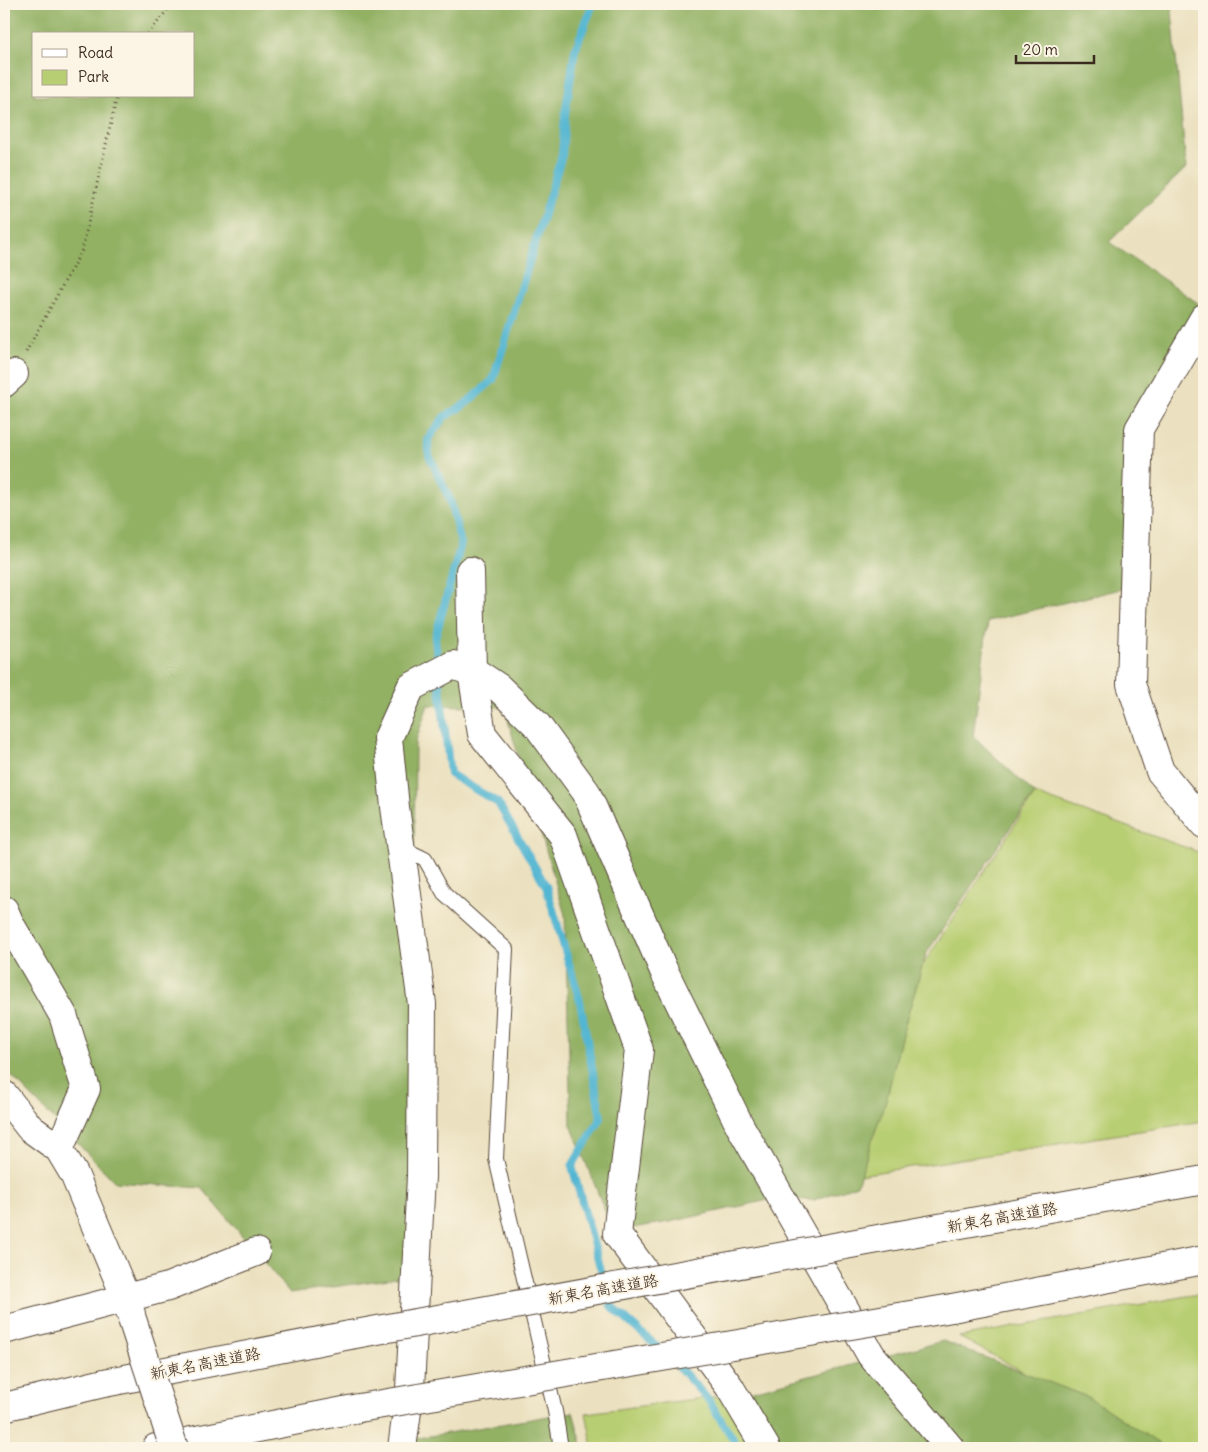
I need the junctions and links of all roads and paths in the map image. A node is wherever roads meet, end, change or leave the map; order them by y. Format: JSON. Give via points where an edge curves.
{"nodes":[{"id":1,"x":172,"y":4,"type":"edge"},
{"id":2,"x":150,"y":32,"type":"edge"},
{"id":3,"x":118,"y":98,"type":"edge"},
{"id":4,"x":1204,"y":318,"type":"edge"},
{"id":5,"x":9,"y":379,"type":"edge"},
{"id":6,"x":470,"y":571,"type":"dead end"},
{"id":7,"x":463,"y":669,"type":"junction"},
{"id":8,"x":1204,"y":824,"type":"edge"},
{"id":9,"x":400,"y":846,"type":"junction"},
{"id":10,"x":4,"y":910,"type":"edge"},
{"id":11,"x":4,"y":1095,"type":"edge"},
{"id":12,"x":59,"y":1149,"type":"junction"},
{"id":13,"x":1204,"y":1180,"type":"edge"},
{"id":14,"x":256,"y":1252,"type":"dead end"},
{"id":15,"x":1204,"y":1260,"type":"edge"},
{"id":16,"x":129,"y":1308,"type":"junction"},
{"id":17,"x":4,"y":1330,"type":"edge"},
{"id":18,"x":4,"y":1407,"type":"edge"},
{"id":19,"x":156,"y":1448,"type":"edge"},
{"id":20,"x":174,"y":1448,"type":"edge"},
{"id":21,"x":402,"y":1448,"type":"edge"},
{"id":22,"x":561,"y":1448,"type":"edge"},
{"id":23,"x":766,"y":1448,"type":"edge"},
{"id":24,"x":950,"y":1448,"type":"edge"}],
"edges":[{"from":1,"to":2,"type":"path"},
{"from":3,"to":5,"type":"path","via":[[82,250]]},
{"from":4,"to":8,"type":"main road","via":[[1139,429],[1131,684],[1160,771]]},
{"from":6,"to":7,"type":"main road"},
{"from":7,"to":9,"type":"main road","via":[[411,687],[388,738]]},
{"from":7,"to":23,"type":"main road","via":[[482,734],[563,835],[639,1050],[618,1234],[729,1386]]},
{"from":7,"to":24,"type":"main road","via":[[478,674],[499,688],[537,724],[586,792],[664,971],[740,1126],[871,1355]]},
{"from":9,"to":21,"type":"main road","via":[[422,1004],[421,1176],[410,1389]]},
{"from":9,"to":22,"type":"lane","via":[[425,859],[444,893],[506,949],[496,1159]]},
{"from":10,"to":12,"type":"main road","via":[[63,1015],[86,1089]]},
{"from":11,"to":12,"type":"main road","via":[[30,1128]]},
{"from":12,"to":16,"type":"main road","via":[[74,1174]]},
{"from":13,"to":18,"type":"main road","name":"新東名高速道路","bridge":true,"via":[[350,1334],[104,1383]]},
{"from":14,"to":16,"type":"main road","via":[[168,1287]]},
{"from":15,"to":19,"type":"main road","bridge":true,"via":[[952,1308],[359,1408]]},
{"from":16,"to":17,"type":"main road"},
{"from":16,"to":20,"type":"main road","bridge":true}]}
